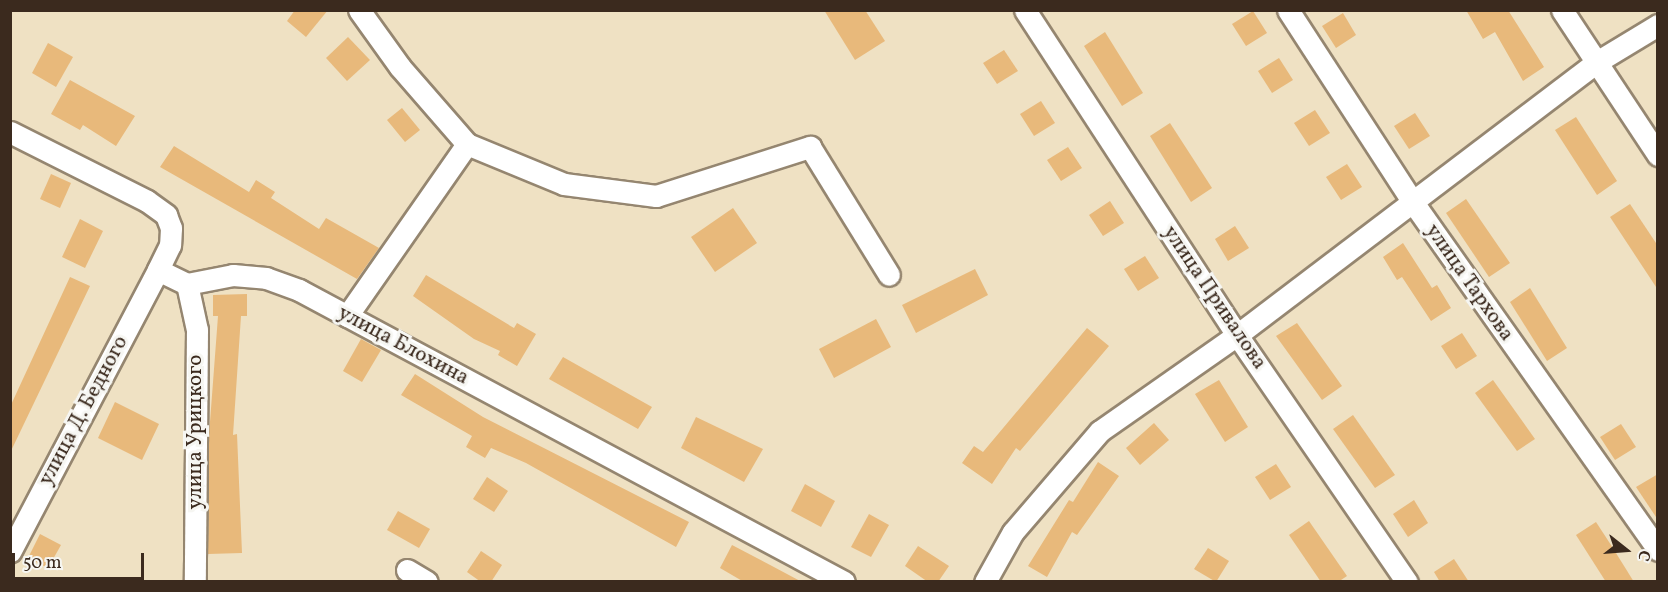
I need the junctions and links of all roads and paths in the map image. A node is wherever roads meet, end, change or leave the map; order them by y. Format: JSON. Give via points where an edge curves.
{"nodes":[{"id":1,"x":359,"y":10,"type":"edge"},
{"id":2,"x":1026,"y":10,"type":"edge"},
{"id":3,"x":1288,"y":10,"type":"edge"},
{"id":4,"x":1562,"y":10,"type":"edge"},
{"id":5,"x":1658,"y":25,"type":"edge"},
{"id":6,"x":1595,"y":63,"type":"junction"},
{"id":7,"x":10,"y":132,"type":"edge"},
{"id":8,"x":467,"y":144,"type":"junction"},
{"id":9,"x":1658,"y":154,"type":"edge"},
{"id":10,"x":1412,"y":201,"type":"junction"},
{"id":11,"x":158,"y":270,"type":"junction"},
{"id":12,"x":889,"y":275,"type":"dead end"},
{"id":13,"x":187,"y":284,"type":"junction"},
{"id":14,"x":347,"y":316,"type":"junction"},
{"id":15,"x":1237,"y":334,"type":"junction"},
{"id":16,"x":1658,"y":550,"type":"edge"},
{"id":17,"x":10,"y":552,"type":"edge"},
{"id":18,"x":407,"y":570,"type":"dead end"},
{"id":19,"x":195,"y":582,"type":"edge"},
{"id":20,"x":427,"y":582,"type":"edge"},
{"id":21,"x":844,"y":582,"type":"edge"},
{"id":22,"x":985,"y":582,"type":"edge"},
{"id":23,"x":1407,"y":582,"type":"edge"}],
"edges":[{"from":1,"to":8,"type":"street","via":[[400,67]]},
{"from":2,"to":15,"type":"street","name":"улица Привалова"},
{"from":3,"to":10,"type":"street","name":"улица Тархова"},
{"from":4,"to":6,"type":"street"},
{"from":5,"to":6,"type":"street"},
{"from":6,"to":9,"type":"street"},
{"from":6,"to":10,"type":"street"},
{"from":7,"to":11,"type":"street","via":[[147,201],[166,215],[171,228],[170,245]]},
{"from":8,"to":12,"type":"street","via":[[564,184],[656,196],[810,147]]},
{"from":8,"to":14,"type":"street"},
{"from":10,"to":15,"type":"street"},
{"from":10,"to":16,"type":"street","name":"улица Тархова"},
{"from":11,"to":13,"type":"street"},
{"from":11,"to":17,"type":"street","name":"улица Д. Бедного"},
{"from":13,"to":14,"type":"street","name":"улица Блохина","via":[[233,275],[266,278],[299,290]]},
{"from":13,"to":19,"type":"street","name":"улица Урицкого","via":[[197,330]]},
{"from":14,"to":21,"type":"street","name":"улица Блохина"},
{"from":15,"to":22,"type":"street","via":[[1100,431],[1013,532]]},
{"from":15,"to":23,"type":"street","name":"улица Привалова"},
{"from":18,"to":20,"type":"street"}]}
